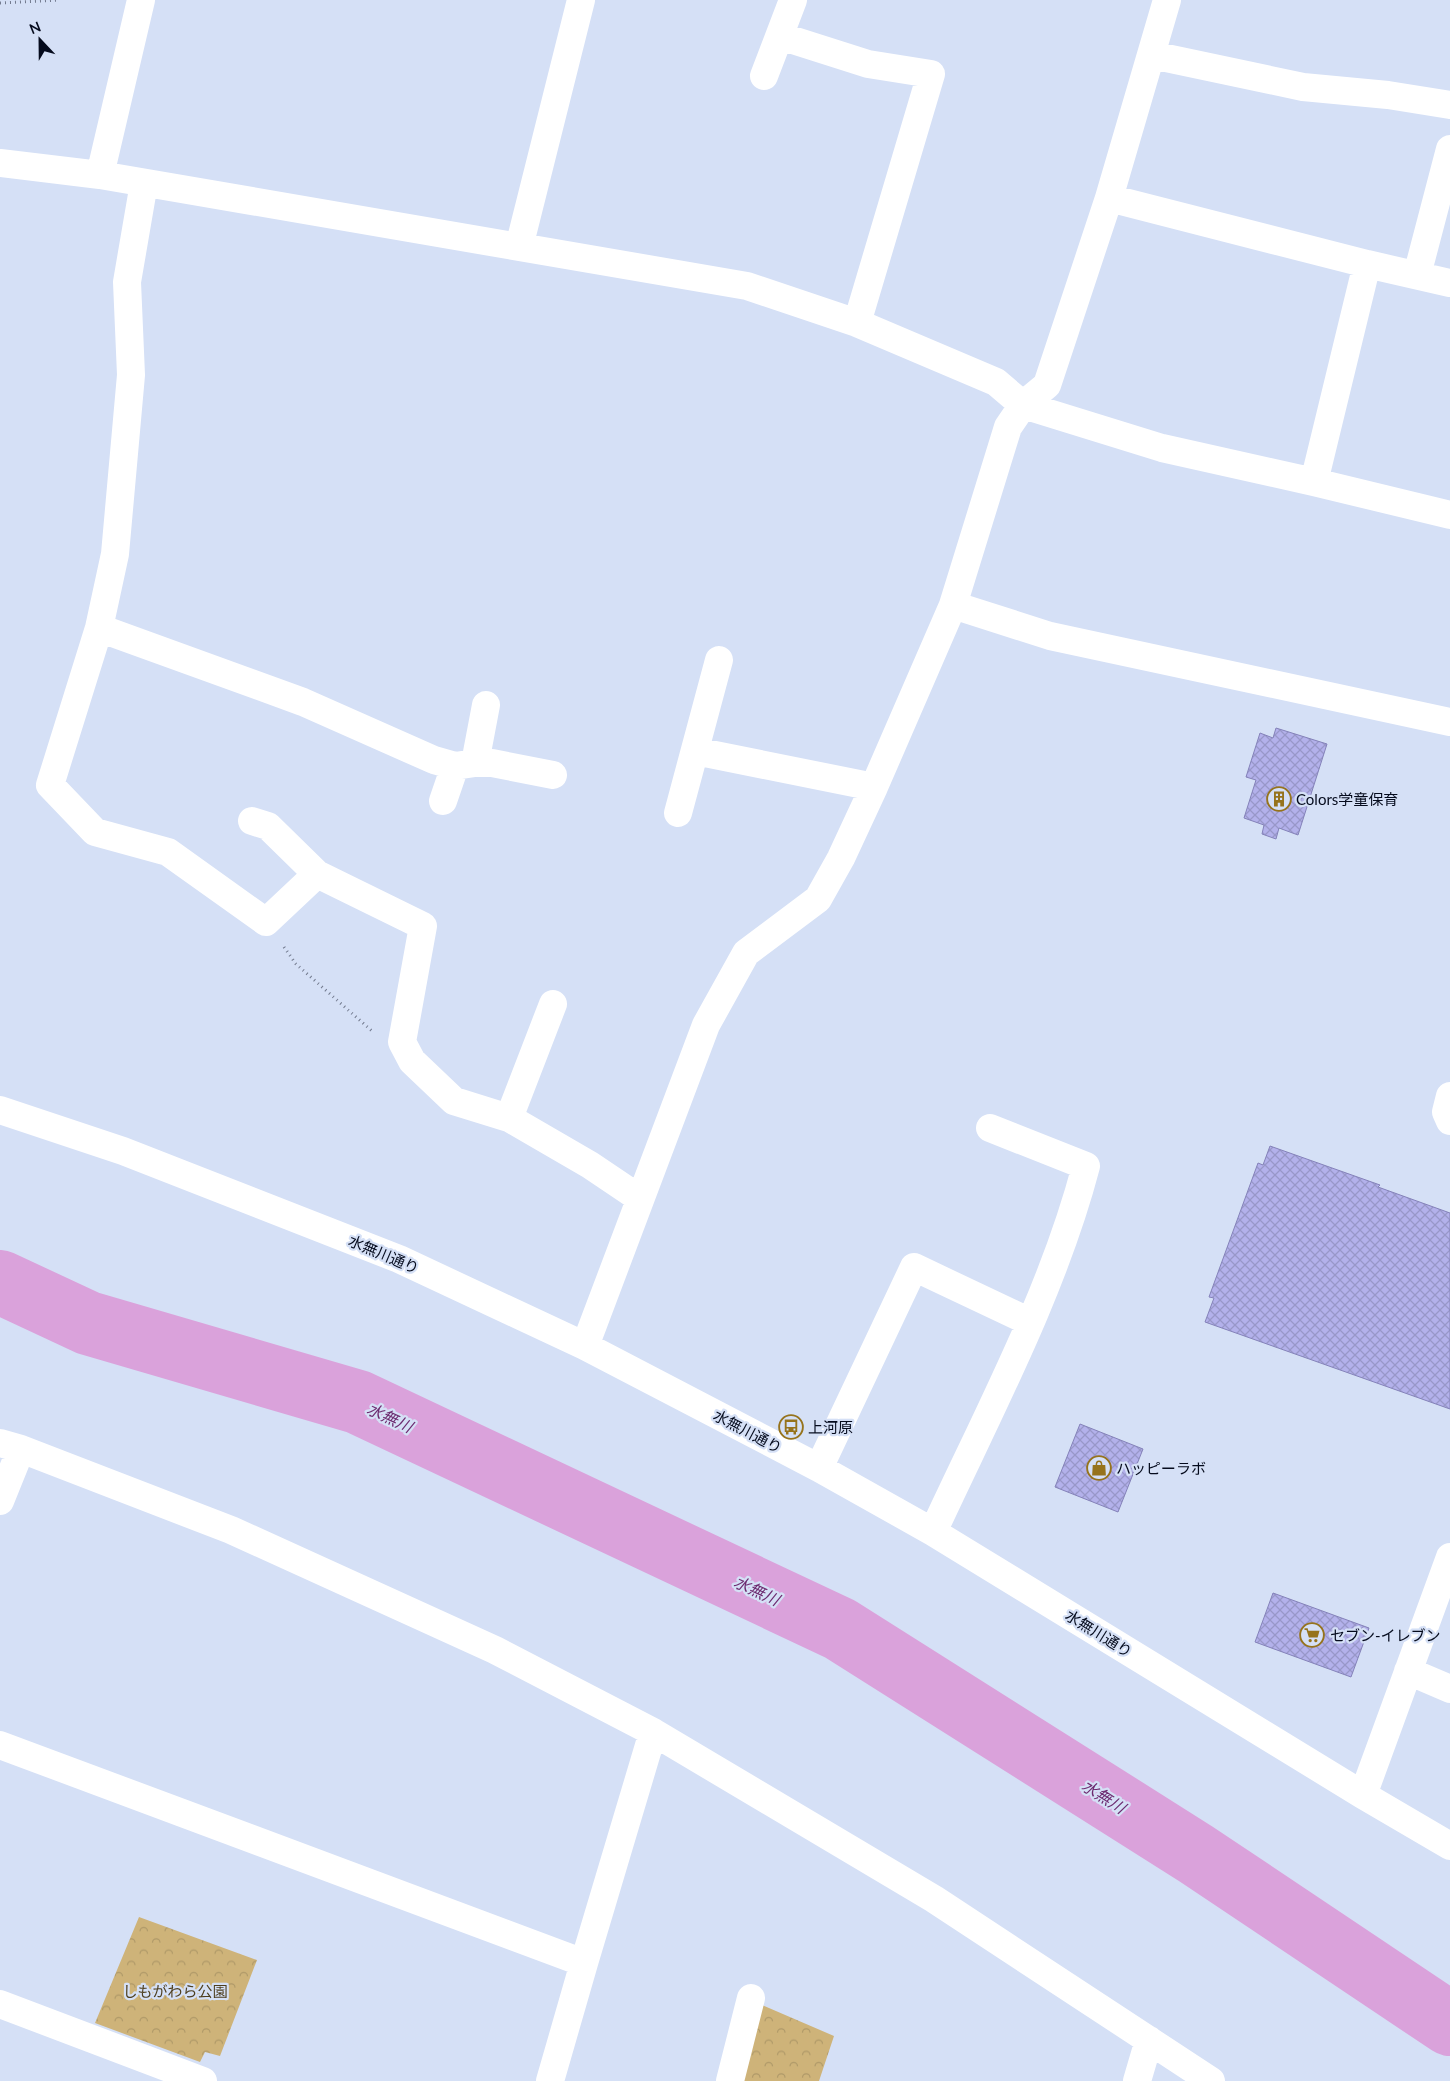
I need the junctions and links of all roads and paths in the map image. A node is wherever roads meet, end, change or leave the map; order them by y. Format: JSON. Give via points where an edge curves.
{"nodes":[{"id":1,"x":59,"y":0,"type":"edge"},
{"id":2,"x":141,"y":0,"type":"edge"},
{"id":3,"x":581,"y":0,"type":"edge"},
{"id":4,"x":793,"y":0,"type":"edge"},
{"id":5,"x":1167,"y":0,"type":"edge"},
{"id":6,"x":0,"y":4,"type":"edge"},
{"id":7,"x":780,"y":36,"type":"junction"},
{"id":8,"x":1152,"y":55,"type":"junction"},
{"id":9,"x":764,"y":76,"type":"dead end"},
{"id":10,"x":1450,"y":105,"type":"edge"},
{"id":11,"x":1450,"y":149,"type":"edge"},
{"id":12,"x":0,"y":163,"type":"edge"},
{"id":13,"x":100,"y":175,"type":"junction"},
{"id":14,"x":144,"y":183,"type":"junction"},
{"id":15,"x":1109,"y":198,"type":"junction"},
{"id":16,"x":519,"y":247,"type":"junction"},
{"id":17,"x":1367,"y":264,"type":"junction"},
{"id":18,"x":1417,"y":275,"type":"junction"},
{"id":19,"x":1450,"y":283,"type":"edge"},
{"id":20,"x":857,"y":323,"type":"junction"},
{"id":21,"x":1023,"y":405,"type":"junction"},
{"id":22,"x":1314,"y":482,"type":"junction"},
{"id":23,"x":1450,"y":515,"type":"edge"},
{"id":24,"x":953,"y":605,"type":"junction"},
{"id":25,"x":99,"y":628,"type":"junction"},
{"id":26,"x":719,"y":660,"type":"dead end"},
{"id":27,"x":486,"y":705,"type":"dead end"},
{"id":28,"x":1450,"y":722,"type":"edge"},
{"id":29,"x":695,"y":751,"type":"junction"},
{"id":30,"x":465,"y":765,"type":"junction"},
{"id":31,"x":553,"y":775,"type":"dead end"},
{"id":32,"x":874,"y":787,"type":"junction"},
{"id":33,"x":443,"y":800,"type":"dead end"},
{"id":34,"x":678,"y":813,"type":"dead end"},
{"id":35,"x":252,"y":821,"type":"dead end"},
{"id":36,"x":318,"y":874,"type":"junction"},
{"id":37,"x":266,"y":922,"type":"junction"},
{"id":38,"x":553,"y":1004,"type":"dead end"},
{"id":39,"x":402,"y":1042,"type":"junction"},
{"id":40,"x":1450,"y":1096,"type":"edge"},
{"id":41,"x":0,"y":1110,"type":"edge"},
{"id":42,"x":509,"y":1118,"type":"junction"},
{"id":43,"x":1450,"y":1121,"type":"edge"},
{"id":44,"x":990,"y":1128,"type":"dead end"},
{"id":45,"x":639,"y":1198,"type":"junction"},
{"id":46,"x":1030,"y":1322,"type":"junction"},
{"id":47,"x":585,"y":1346,"type":"junction"},
{"id":48,"x":10,"y":1446,"type":"edge"},
{"id":49,"x":819,"y":1468,"type":"junction"},
{"id":50,"x":0,"y":1501,"type":"edge"},
{"id":51,"x":933,"y":1532,"type":"junction"},
{"id":52,"x":1450,"y":1557,"type":"edge"},
{"id":53,"x":1408,"y":1671,"type":"junction"},
{"id":54,"x":1450,"y":1689,"type":"edge"},
{"id":55,"x":654,"y":1732,"type":"junction"},
{"id":56,"x":0,"y":1744,"type":"edge"},
{"id":57,"x":1363,"y":1795,"type":"junction"},
{"id":58,"x":1450,"y":1846,"type":"edge"},
{"id":59,"x":584,"y":1963,"type":"junction"},
{"id":60,"x":751,"y":1998,"type":"dead end"},
{"id":61,"x":0,"y":2004,"type":"edge"},
{"id":62,"x":1149,"y":2040,"type":"junction"},
{"id":63,"x":203,"y":2081,"type":"edge"},
{"id":64,"x":550,"y":2081,"type":"edge"},
{"id":65,"x":730,"y":2081,"type":"edge"},
{"id":66,"x":1137,"y":2081,"type":"edge"},
{"id":67,"x":1211,"y":2081,"type":"edge"}],
"edges":[{"from":1,"to":6,"type":"path"},
{"from":2,"to":13,"type":"street"},
{"from":3,"to":16,"type":"street"},
{"from":4,"to":7,"type":"street"},
{"from":5,"to":8,"type":"street"},
{"from":7,"to":9,"type":"street"},
{"from":7,"to":20,"type":"street","via":[[868,64],[931,74]]},
{"from":8,"to":10,"type":"street","via":[[1304,87]]},
{"from":8,"to":15,"type":"street"},
{"from":11,"to":18,"type":"street"},
{"from":12,"to":13,"type":"street"},
{"from":13,"to":14,"type":"street"},
{"from":14,"to":16,"type":"street"},
{"from":14,"to":25,"type":"street","via":[[127,282],[131,375],[115,554]]},
{"from":15,"to":17,"type":"street"},
{"from":15,"to":21,"type":"street","via":[[1047,385]]},
{"from":16,"to":20,"type":"street","via":[[747,286]]},
{"from":17,"to":18,"type":"street"},
{"from":17,"to":22,"type":"street"},
{"from":18,"to":19,"type":"street"},
{"from":20,"to":21,"type":"street","via":[[996,382]]},
{"from":21,"to":22,"type":"street","via":[[1162,448]]},
{"from":21,"to":24,"type":"street","via":[[1008,427]]},
{"from":22,"to":23,"type":"street"},
{"from":24,"to":28,"type":"street","via":[[1050,636]]},
{"from":24,"to":32,"type":"street"},
{"from":25,"to":30,"type":"street","via":[[303,702],[434,760]]},
{"from":25,"to":37,"type":"street","via":[[50,786],[95,832],[168,852]]},
{"from":26,"to":29,"type":"street"},
{"from":27,"to":30,"type":"street"},
{"from":29,"to":32,"type":"street"},
{"from":29,"to":34,"type":"street"},
{"from":30,"to":31,"type":"street","via":[[492,763]]},
{"from":30,"to":33,"type":"street"},
{"from":32,"to":45,"type":"street","via":[[818,899],[746,953],[706,1025]]},
{"from":35,"to":36,"type":"street","via":[[268,826]]},
{"from":36,"to":37,"type":"street"},
{"from":36,"to":39,"type":"street","via":[[423,926]]},
{"from":37,"to":39,"type":"path","via":[[296,964],[387,1044]]},
{"from":38,"to":42,"type":"street"},
{"from":39,"to":42,"type":"street","via":[[412,1061],[454,1101]]},
{"from":40,"to":43,"type":"street","via":[[1446,1112]]},
{"from":41,"to":47,"type":"street","name":"水無川通り","via":[[122,1151],[399,1260]]},
{"from":42,"to":45,"type":"street"},
{"from":44,"to":46,"type":"street","via":[[1086,1166],[1074,1211]]},
{"from":45,"to":47,"type":"street"},
{"from":46,"to":49,"type":"street","via":[[914,1267]]},
{"from":46,"to":51,"type":"street"},
{"from":47,"to":49,"type":"street","name":"水無川通り"},
{"from":48,"to":50,"type":"street"},
{"from":48,"to":55,"type":"street","via":[[232,1530],[496,1650]]},
{"from":49,"to":51,"type":"street","name":"水無川通り"},
{"from":51,"to":57,"type":"street","name":"水無川通り"},
{"from":52,"to":53,"type":"street"},
{"from":53,"to":54,"type":"street"},
{"from":53,"to":57,"type":"street"},
{"from":55,"to":59,"type":"street"},
{"from":55,"to":62,"type":"street","via":[[934,1899]]},
{"from":56,"to":59,"type":"street"},
{"from":57,"to":58,"type":"street","name":"水無川通り"},
{"from":59,"to":64,"type":"street"},
{"from":60,"to":65,"type":"street"},
{"from":61,"to":63,"type":"street"},
{"from":62,"to":66,"type":"street"},
{"from":62,"to":67,"type":"street"}]}
